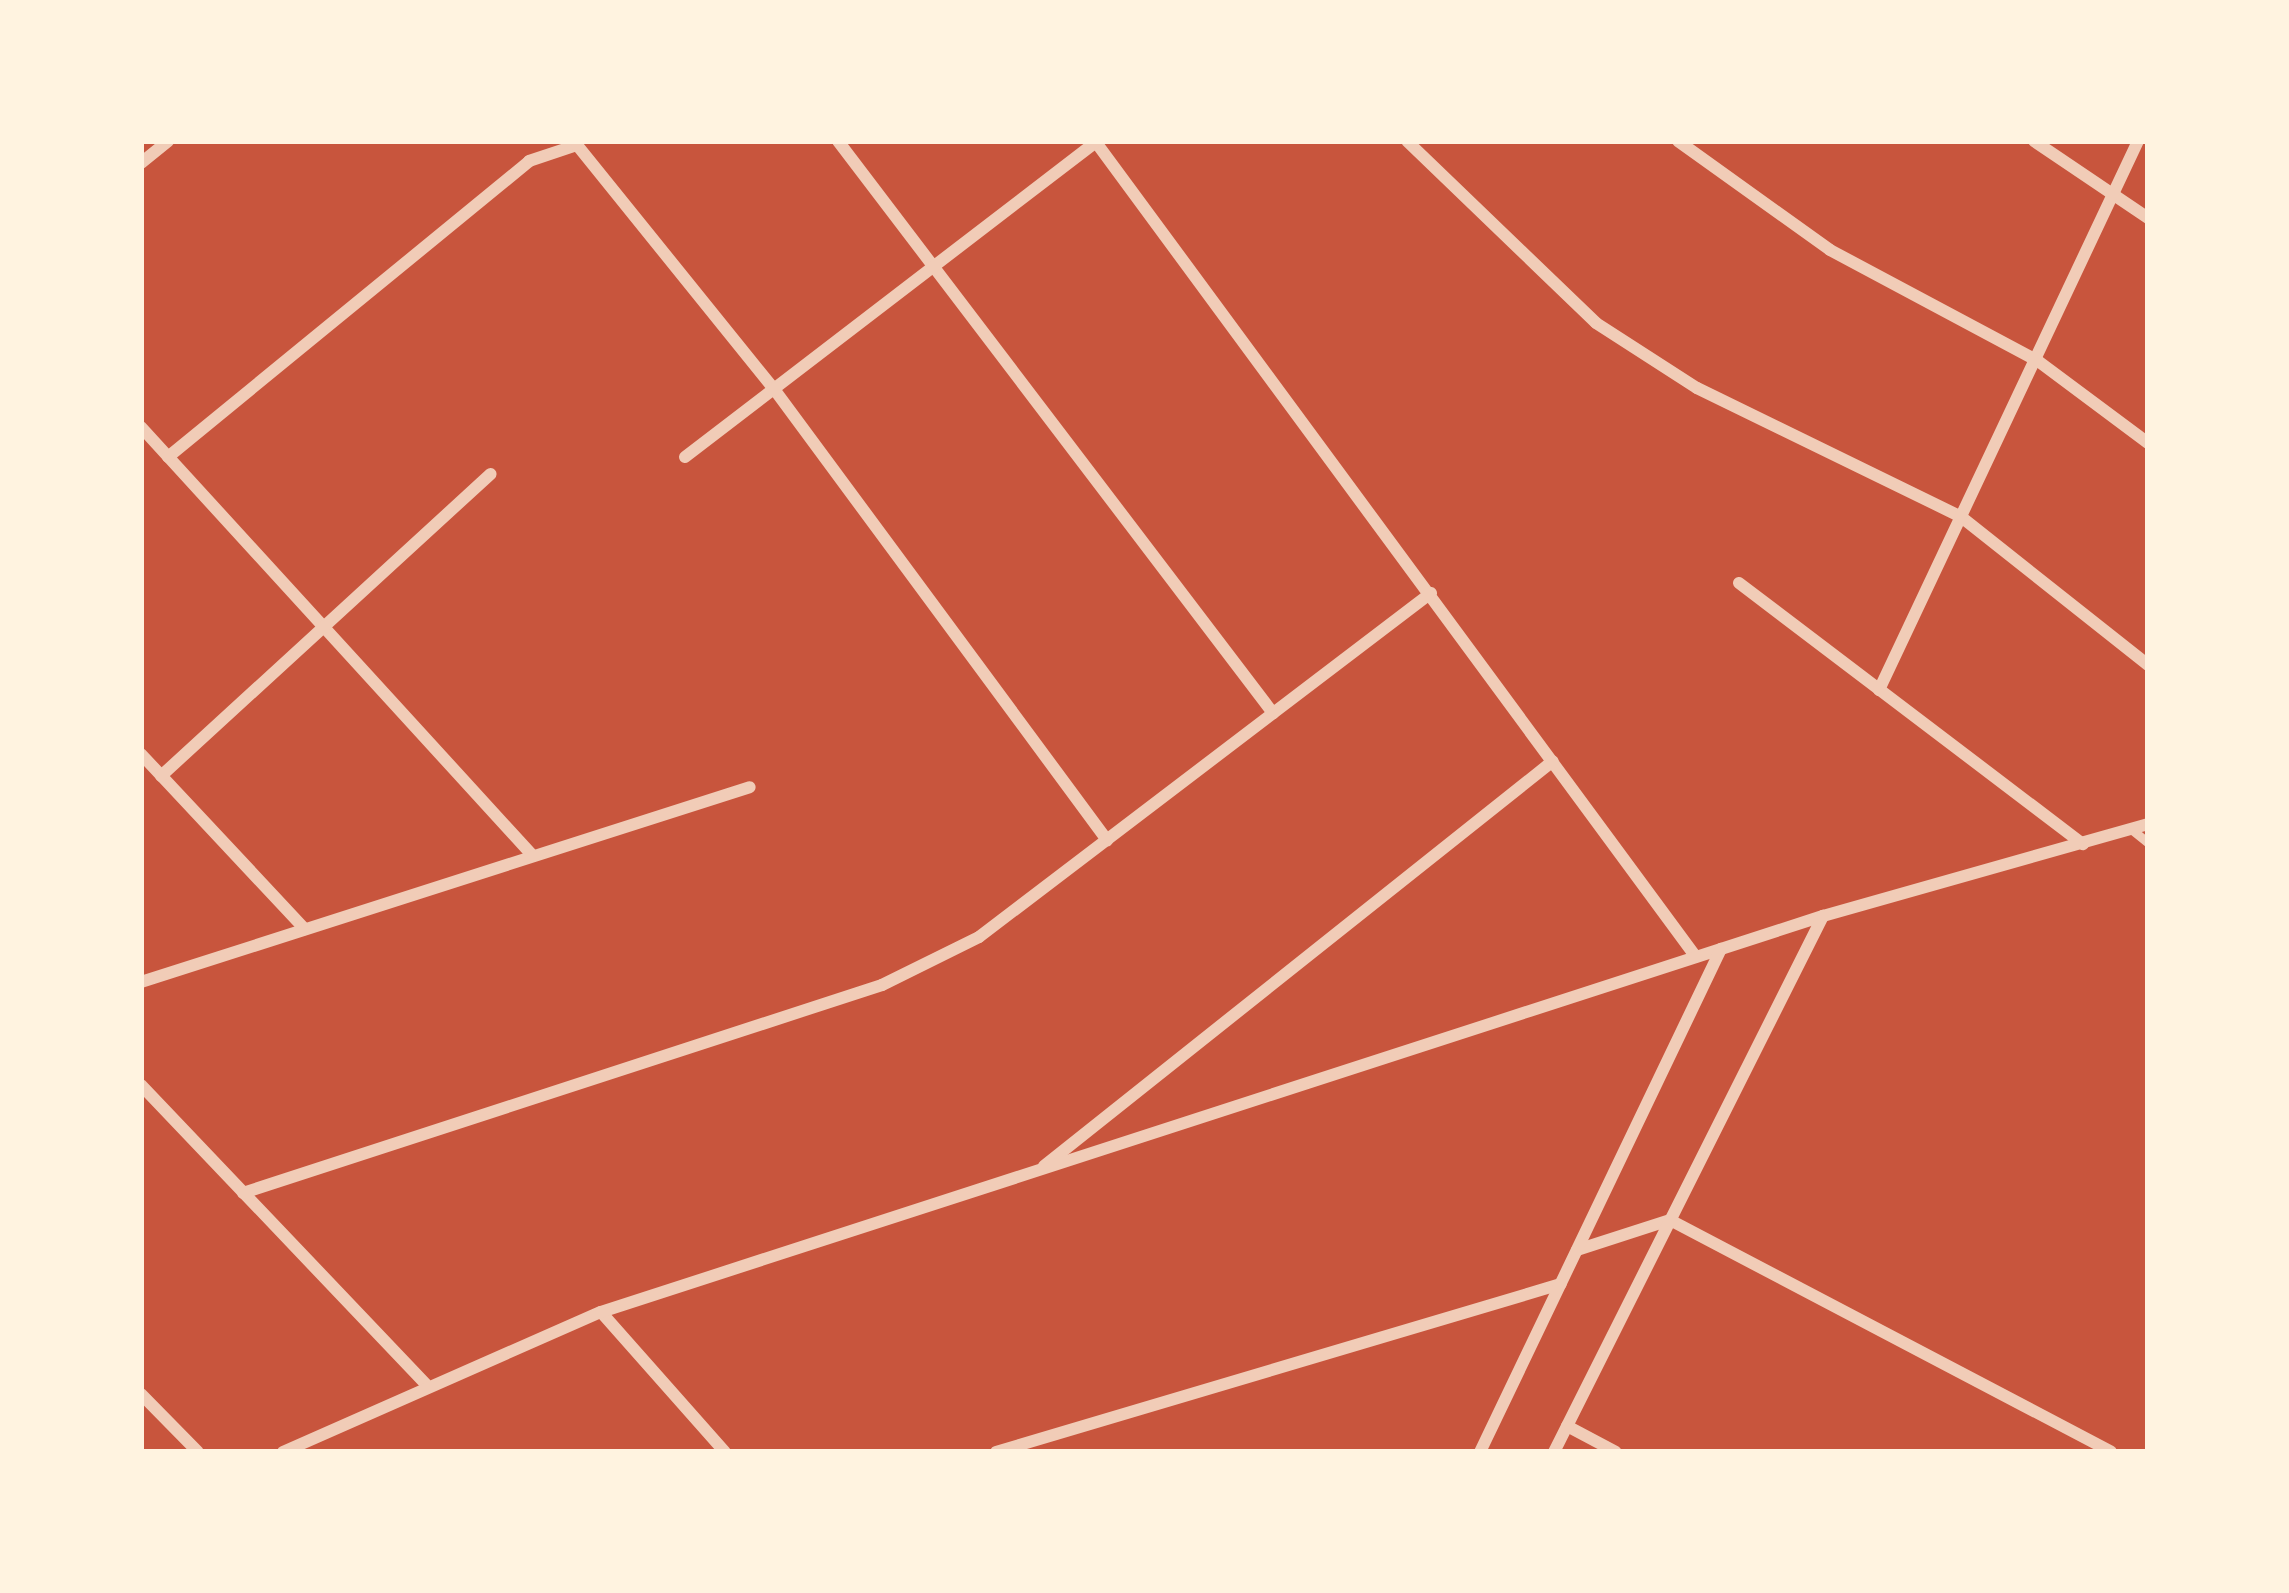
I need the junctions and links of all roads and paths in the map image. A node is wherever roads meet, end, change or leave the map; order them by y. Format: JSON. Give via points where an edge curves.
{"nodes":[{"id":1,"x":168,"y":141,"type":"edge"},
{"id":2,"x":838,"y":141,"type":"edge"},
{"id":3,"x":1095,"y":141,"type":"edge"},
{"id":4,"x":1407,"y":141,"type":"edge"},
{"id":5,"x":1678,"y":141,"type":"edge"},
{"id":6,"x":2034,"y":141,"type":"edge"},
{"id":7,"x":2138,"y":141,"type":"edge"},
{"id":8,"x":141,"y":163,"type":"edge"},
{"id":9,"x":2112,"y":192,"type":"junction"},
{"id":10,"x":2148,"y":218,"type":"edge"},
{"id":11,"x":937,"y":263,"type":"junction"},
{"id":12,"x":2038,"y":361,"type":"junction"},
{"id":13,"x":774,"y":389,"type":"junction"},
{"id":14,"x":141,"y":427,"type":"edge"},
{"id":15,"x":2148,"y":442,"type":"edge"},
{"id":16,"x":168,"y":457,"type":"junction"},
{"id":17,"x":685,"y":458,"type":"dead end"},
{"id":18,"x":491,"y":474,"type":"dead end"},
{"id":19,"x":1960,"y":516,"type":"junction"},
{"id":20,"x":1739,"y":584,"type":"dead end"},
{"id":21,"x":1431,"y":592,"type":"junction"},
{"id":22,"x":324,"y":627,"type":"junction"},
{"id":23,"x":2148,"y":665,"type":"edge"},
{"id":24,"x":1879,"y":690,"type":"junction"},
{"id":25,"x":1274,"y":713,"type":"junction"},
{"id":26,"x":141,"y":754,"type":"edge"},
{"id":27,"x":1553,"y":760,"type":"junction"},
{"id":28,"x":161,"y":776,"type":"junction"},
{"id":29,"x":750,"y":787,"type":"dead end"},
{"id":30,"x":2148,"y":824,"type":"edge"},
{"id":31,"x":2131,"y":829,"type":"junction"},
{"id":32,"x":1107,"y":840,"type":"junction"},
{"id":33,"x":2148,"y":843,"type":"edge"},
{"id":34,"x":2083,"y":844,"type":"junction"},
{"id":35,"x":533,"y":856,"type":"junction"},
{"id":36,"x":1823,"y":916,"type":"junction"},
{"id":37,"x":305,"y":929,"type":"junction"},
{"id":38,"x":1721,"y":949,"type":"junction"},
{"id":39,"x":1696,"y":957,"type":"junction"},
{"id":40,"x":141,"y":982,"type":"edge"},
{"id":41,"x":141,"y":1085,"type":"edge"},
{"id":42,"x":1038,"y":1170,"type":"junction"},
{"id":43,"x":244,"y":1193,"type":"junction"},
{"id":44,"x":1670,"y":1220,"type":"junction"},
{"id":45,"x":1577,"y":1250,"type":"junction"},
{"id":46,"x":1561,"y":1284,"type":"junction"},
{"id":47,"x":601,"y":1312,"type":"junction"},
{"id":48,"x":426,"y":1384,"type":"junction"},
{"id":49,"x":141,"y":1394,"type":"edge"},
{"id":50,"x":1567,"y":1426,"type":"junction"},
{"id":51,"x":198,"y":1452,"type":"edge"},
{"id":52,"x":283,"y":1452,"type":"edge"},
{"id":53,"x":725,"y":1452,"type":"edge"},
{"id":54,"x":996,"y":1452,"type":"edge"},
{"id":55,"x":1480,"y":1452,"type":"edge"},
{"id":56,"x":1554,"y":1452,"type":"edge"},
{"id":57,"x":1616,"y":1452,"type":"edge"},
{"id":58,"x":2111,"y":1452,"type":"edge"}],
"edges":[{"from":1,"to":8,"type":"street"},
{"from":2,"to":11,"type":"street"},
{"from":3,"to":11,"type":"street"},
{"from":3,"to":21,"type":"street"},
{"from":4,"to":19,"type":"street","via":[[1596,323],[1697,388]]},
{"from":5,"to":12,"type":"street","via":[[1830,250]]},
{"from":6,"to":9,"type":"street"},
{"from":7,"to":9,"type":"street"},
{"from":9,"to":10,"type":"street"},
{"from":9,"to":12,"type":"street"},
{"from":11,"to":13,"type":"street"},
{"from":11,"to":25,"type":"street"},
{"from":12,"to":15,"type":"street"},
{"from":12,"to":19,"type":"street"},
{"from":13,"to":16,"type":"street","via":[[596,158],[554,144]]},
{"from":13,"to":17,"type":"street"},
{"from":13,"to":32,"type":"street"},
{"from":14,"to":16,"type":"street"},
{"from":16,"to":22,"type":"street"},
{"from":18,"to":22,"type":"street"},
{"from":19,"to":23,"type":"street"},
{"from":19,"to":24,"type":"street"},
{"from":20,"to":24,"type":"street"},
{"from":21,"to":25,"type":"street"},
{"from":21,"to":27,"type":"street"},
{"from":22,"to":28,"type":"street"},
{"from":22,"to":35,"type":"street"},
{"from":24,"to":34,"type":"street"},
{"from":25,"to":32,"type":"street"},
{"from":26,"to":28,"type":"street"},
{"from":27,"to":39,"type":"street"},
{"from":27,"to":42,"type":"street"},
{"from":28,"to":37,"type":"street"},
{"from":29,"to":35,"type":"street"},
{"from":30,"to":31,"type":"street"},
{"from":31,"to":33,"type":"lane"},
{"from":31,"to":34,"type":"street"},
{"from":32,"to":43,"type":"street","via":[[979,937],[882,985]]},
{"from":34,"to":36,"type":"street"},
{"from":35,"to":37,"type":"street"},
{"from":36,"to":38,"type":"street"},
{"from":36,"to":44,"type":"street"},
{"from":37,"to":40,"type":"street"},
{"from":38,"to":39,"type":"street"},
{"from":38,"to":45,"type":"street"},
{"from":39,"to":42,"type":"street"},
{"from":41,"to":43,"type":"street"},
{"from":42,"to":47,"type":"street"},
{"from":43,"to":48,"type":"street"},
{"from":44,"to":45,"type":"street"},
{"from":44,"to":50,"type":"street"},
{"from":44,"to":58,"type":"street"},
{"from":45,"to":46,"type":"street"},
{"from":46,"to":54,"type":"street"},
{"from":46,"to":55,"type":"street"},
{"from":47,"to":48,"type":"street"},
{"from":47,"to":53,"type":"street"},
{"from":48,"to":52,"type":"street"},
{"from":49,"to":51,"type":"street"},
{"from":50,"to":56,"type":"street"},
{"from":50,"to":57,"type":"street"}]}
